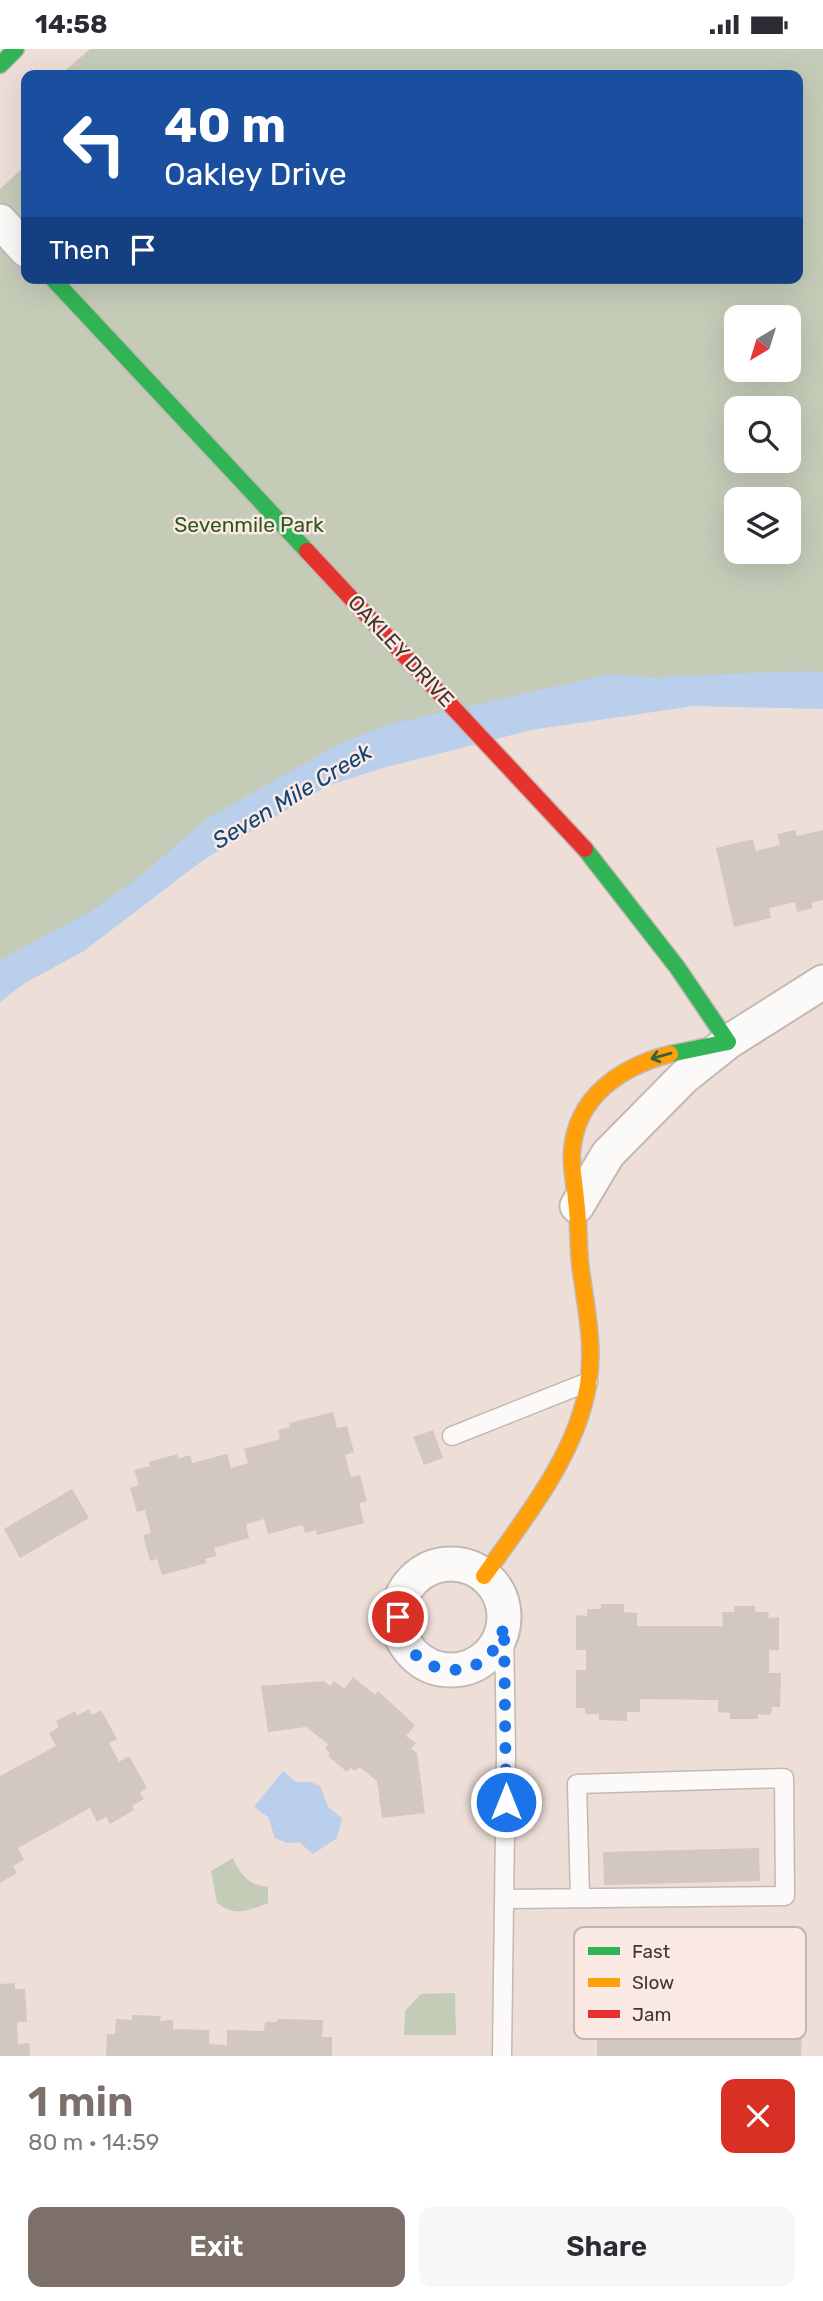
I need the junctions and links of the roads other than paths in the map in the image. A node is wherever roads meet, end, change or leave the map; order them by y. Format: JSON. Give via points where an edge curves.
{"nodes":[{"id":1,"x":16,"y":49,"type":"edge"},
{"id":2,"x":0,"y":65,"type":"edge"},
{"id":3,"x":0,"y":221,"type":"edge"},
{"id":4,"x":21,"y":244,"type":"edge"},
{"id":5,"x":58,"y":284,"type":"edge"},
{"id":6,"x":823,"y":982,"type":"edge"},
{"id":7,"x":728,"y":1042,"type":"junction"},
{"id":8,"x":577,"y":1206,"type":"junction"},
{"id":9,"x":588,"y":1382,"type":"junction"},
{"id":10,"x":452,"y":1436,"type":"dead end"},
{"id":11,"x":484,"y":1576,"type":"junction"},
{"id":12,"x":504,"y":1625,"type":"junction"},
{"id":13,"x":580,"y":1898,"type":"junction"},
{"id":14,"x":505,"y":1899,"type":"junction"},
{"id":15,"x":502,"y":2056,"type":"edge"}],
"edges":[{"from":1,"to":2,"type":"street"},
{"from":3,"to":4,"type":"street"},
{"from":5,"to":7,"type":"street","name":"OAKLEY DRIVE","via":[[606,875]]},
{"from":6,"to":7,"type":"street"},
{"from":7,"to":8,"type":"street","via":[[626,1133]]},
{"from":7,"to":8,"type":"street","one_way":true,"via":[[660,1055],[630,1067],[595,1094],[573,1144]]},
{"from":8,"to":9,"type":"street","via":[[590,1334]]},
{"from":9,"to":10,"type":"lane"},
{"from":9,"to":11,"type":"street","via":[[565,1447],[520,1526]]},
{"from":11,"to":12,"type":"street","via":[[500,1597]]},
{"from":11,"to":12,"type":"street","via":[[446,1565],[417,1577],[405,1591],[400,1607],[404,1641],[426,1664],[460,1670],[492,1652]]},
{"from":12,"to":14,"type":"lane"},
{"from":13,"to":13,"type":"lane","via":[[785,1896],[785,1778],[577,1784]]},
{"from":13,"to":14,"type":"lane"},
{"from":14,"to":15,"type":"lane"}]}
